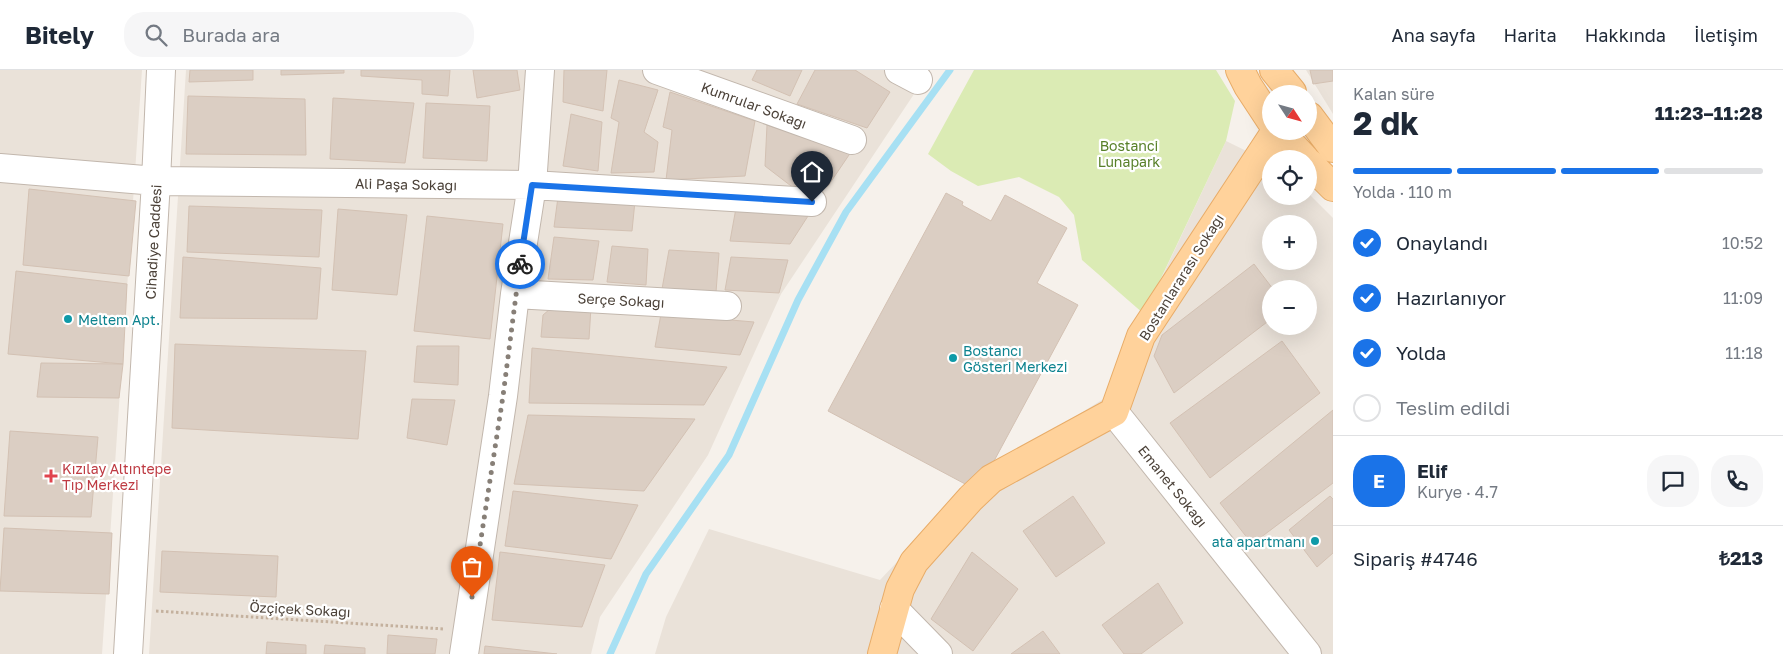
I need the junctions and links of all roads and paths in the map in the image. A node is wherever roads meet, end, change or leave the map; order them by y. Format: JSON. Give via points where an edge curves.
{"nodes":[{"id":1,"x":161,"y":70,"type":"edge"},
{"id":2,"x":540,"y":70,"type":"edge"},
{"id":3,"x":1240,"y":70,"type":"edge"},
{"id":4,"x":1274,"y":70,"type":"edge"},
{"id":5,"x":673,"y":73,"type":"edge"},
{"id":6,"x":1289,"y":85,"type":"edge"},
{"id":7,"x":1262,"y":107,"type":"edge"},
{"id":8,"x":1318,"y":128,"type":"edge"},
{"id":9,"x":852,"y":140,"type":"dead end"},
{"id":10,"x":1271,"y":140,"type":"edge"},
{"id":11,"x":1286,"y":140,"type":"edge"},
{"id":12,"x":1333,"y":148,"type":"edge"},
{"id":13,"x":1296,"y":150,"type":"edge"},
{"id":14,"x":0,"y":168,"type":"edge"},
{"id":15,"x":1317,"y":171,"type":"edge"},
{"id":16,"x":156,"y":181,"type":"junction"},
{"id":17,"x":532,"y":185,"type":"junction"},
{"id":18,"x":1333,"y":187,"type":"edge"},
{"id":19,"x":812,"y":202,"type":"dead end"},
{"id":20,"x":515,"y":294,"type":"junction"},
{"id":21,"x":726,"y":306,"type":"dead end"},
{"id":22,"x":1114,"y":412,"type":"junction"},
{"id":23,"x":894,"y":609,"type":"junction"},
{"id":24,"x":130,"y":610,"type":"junction"},
{"id":25,"x":466,"y":642,"type":"edge"},
{"id":26,"x":128,"y":654,"type":"edge"},
{"id":27,"x":882,"y":654,"type":"edge"},
{"id":28,"x":938,"y":654,"type":"edge"},
{"id":29,"x":1307,"y":654,"type":"edge"}],
"edges":[{"from":1,"to":16,"type":"street","name":"Cihadiye Caddesi"},
{"from":2,"to":17,"type":"street"},
{"from":3,"to":7,"type":"main road"},
{"from":4,"to":6,"type":"main road"},
{"from":5,"to":9,"type":"street","name":"Kumrular Sokağı"},
{"from":8,"to":12,"type":"main road"},
{"from":10,"to":22,"type":"main road","name":"Bostanlararası Sokağı","via":[[1142,336]]},
{"from":11,"to":13,"type":"main road"},
{"from":14,"to":16,"type":"street","name":"Ali Paşa Sokağı"},
{"from":15,"to":18,"type":"main road"},
{"from":16,"to":17,"type":"street","name":"Ali Paşa Sokağı"},
{"from":16,"to":24,"type":"street","name":"Cihadiye Caddesi"},
{"from":17,"to":19,"type":"street","name":"Ali Paşa Sokağı"},
{"from":17,"to":20,"type":"street"},
{"from":20,"to":21,"type":"street","name":"Serçe Sokağı"},
{"from":20,"to":25,"type":"street"},
{"from":22,"to":23,"type":"main road","via":[[991,478],[914,562]]},
{"from":22,"to":29,"type":"street","name":"Emanet Sokağı"},
{"from":23,"to":27,"type":"main road"},
{"from":23,"to":28,"type":"street"},
{"from":24,"to":25,"type":"path","name":"Özçiçek Sokağı"},
{"from":24,"to":26,"type":"street","name":"Cihadiye Caddesi"}]}
